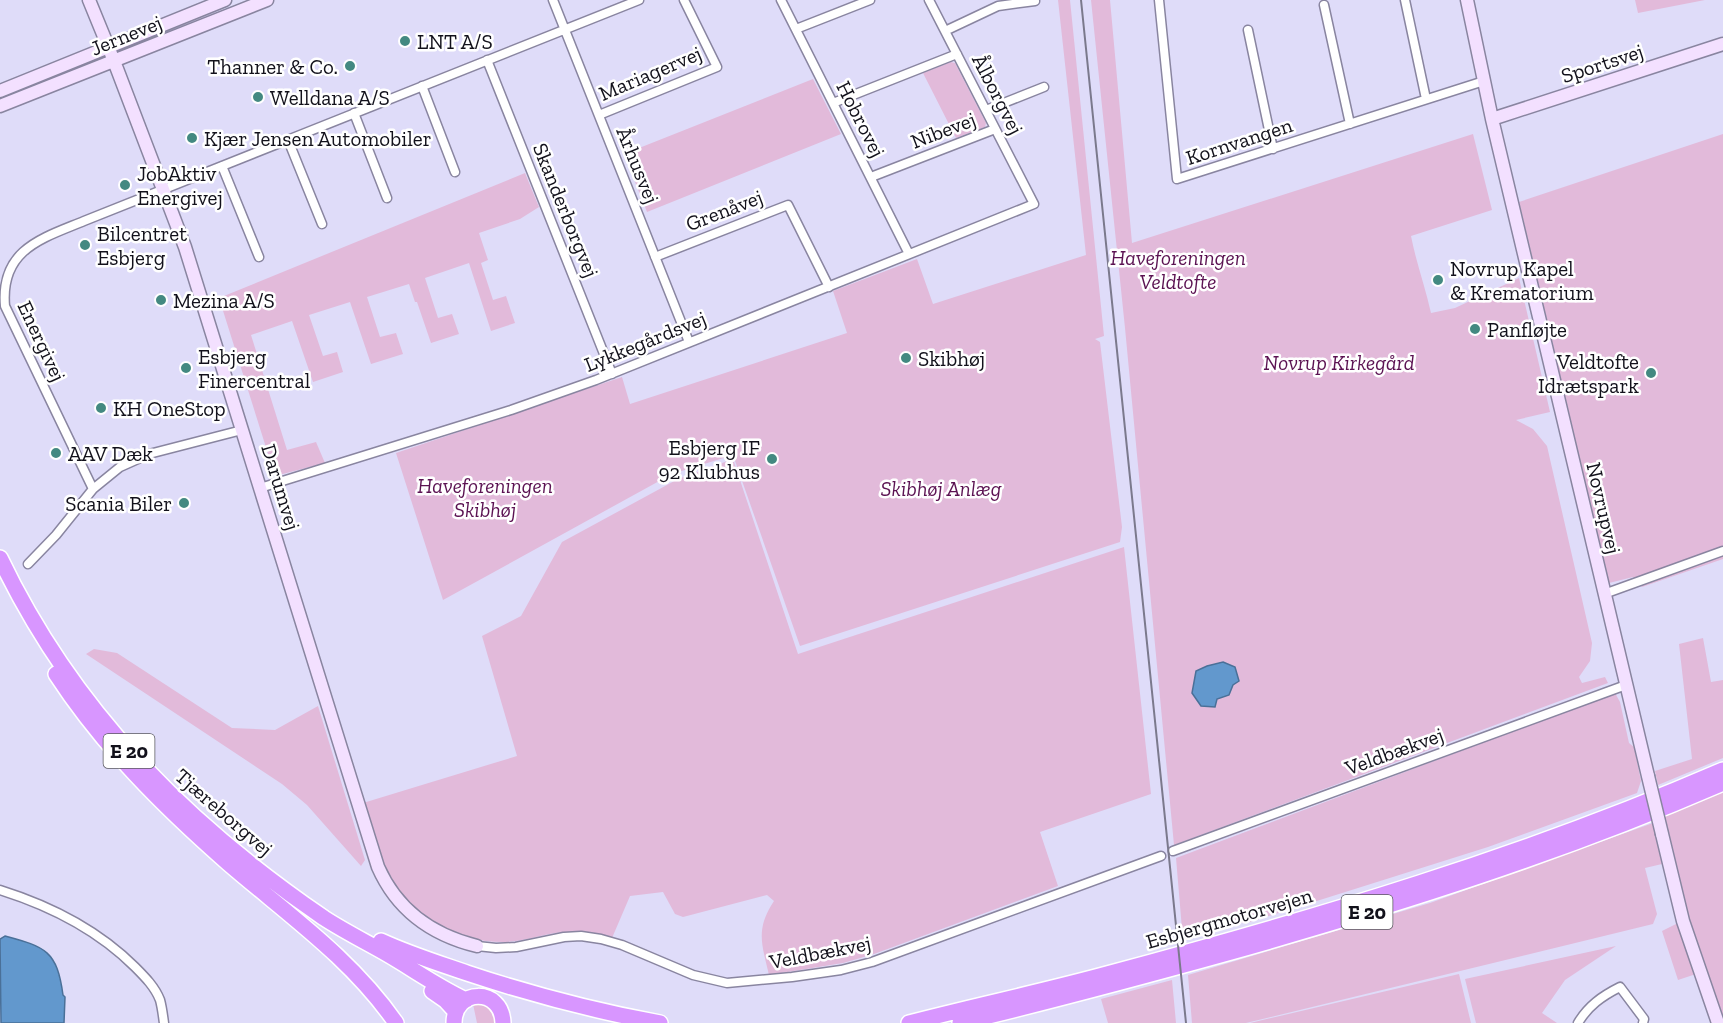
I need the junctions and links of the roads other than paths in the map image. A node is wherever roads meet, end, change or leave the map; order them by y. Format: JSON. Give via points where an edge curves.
{"nodes":[{"id":1,"x":89,"y":0,"type":"edge"},
{"id":2,"x":225,"y":0,"type":"edge"},
{"id":3,"x":267,"y":0,"type":"edge"},
{"id":4,"x":553,"y":0,"type":"edge"},
{"id":5,"x":639,"y":0,"type":"edge"},
{"id":6,"x":684,"y":0,"type":"edge"},
{"id":7,"x":781,"y":0,"type":"edge"},
{"id":8,"x":870,"y":0,"type":"edge"},
{"id":9,"x":929,"y":0,"type":"edge"},
{"id":10,"x":1159,"y":0,"type":"edge"},
{"id":11,"x":1405,"y":0,"type":"edge"},
{"id":12,"x":1467,"y":0,"type":"edge"},
{"id":13,"x":1035,"y":1,"type":"edge"},
{"id":14,"x":1324,"y":5,"type":"dead end"},
{"id":15,"x":155,"y":28,"type":"junction"},
{"id":16,"x":565,"y":29,"type":"junction"},
{"id":17,"x":796,"y":29,"type":"junction"},
{"id":18,"x":1248,"y":30,"type":"dead end"},
{"id":19,"x":945,"y":31,"type":"junction"},
{"id":20,"x":1723,"y":44,"type":"edge"},
{"id":21,"x":109,"y":47,"type":"junction"},
{"id":22,"x":957,"y":54,"type":"junction"},
{"id":23,"x":487,"y":60,"type":"junction"},
{"id":24,"x":114,"y":61,"type":"junction"},
{"id":25,"x":1484,"y":81,"type":"junction"},
{"id":26,"x":62,"y":82,"type":"junction"},
{"id":27,"x":422,"y":86,"type":"junction"},
{"id":28,"x":1044,"y":87,"type":"dead end"},
{"id":29,"x":0,"y":91,"type":"edge"},
{"id":30,"x":1426,"y":99,"type":"junction"},
{"id":31,"x":833,"y":103,"type":"junction"},
{"id":32,"x":0,"y":106,"type":"edge"},
{"id":33,"x":986,"y":110,"type":"junction"},
{"id":34,"x":354,"y":113,"type":"junction"},
{"id":35,"x":598,"y":115,"type":"junction"},
{"id":36,"x":1492,"y":119,"type":"junction"},
{"id":37,"x":1350,"y":124,"type":"junction"},
{"id":38,"x":995,"y":129,"type":"junction"},
{"id":39,"x":288,"y":140,"type":"junction"},
{"id":40,"x":1273,"y":149,"type":"junction"},
{"id":41,"x":222,"y":166,"type":"junction"},
{"id":42,"x":455,"y":172,"type":"dead end"},
{"id":43,"x":871,"y":177,"type":"junction"},
{"id":44,"x":164,"y":189,"type":"junction"},
{"id":45,"x":387,"y":198,"type":"dead end"},
{"id":46,"x":1034,"y":204,"type":"joint"},
{"id":47,"x":322,"y":224,"type":"dead end"},
{"id":48,"x":909,"y":254,"type":"junction"},
{"id":49,"x":260,"y":257,"type":"dead end"},
{"id":50,"x":655,"y":257,"type":"junction"},
{"id":51,"x":829,"y":287,"type":"junction"},
{"id":52,"x":689,"y":342,"type":"junction"},
{"id":53,"x":612,"y":374,"type":"junction"},
{"id":54,"x":242,"y":430,"type":"junction"},
{"id":55,"x":260,"y":488,"type":"junction"},
{"id":56,"x":93,"y":489,"type":"junction"},
{"id":57,"x":1723,"y":551,"type":"edge"},
{"id":58,"x":0,"y":558,"type":"edge"},
{"id":59,"x":28,"y":564,"type":"dead end"},
{"id":60,"x":0,"y":580,"type":"edge"},
{"id":61,"x":1604,"y":594,"type":"junction"},
{"id":62,"x":1626,"y":685,"type":"junction"},
{"id":63,"x":1723,"y":770,"type":"edge"},
{"id":64,"x":1723,"y":783,"type":"edge"},
{"id":65,"x":1173,"y":851,"type":"dead end"},
{"id":66,"x":1161,"y":856,"type":"dead end"},
{"id":67,"x":229,"y":864,"type":"junction"},
{"id":68,"x":0,"y":890,"type":"edge"},
{"id":69,"x":306,"y":903,"type":"junction"},
{"id":70,"x":477,"y":946,"type":"joint"},
{"id":71,"x":459,"y":1012,"type":"edge"},
{"id":72,"x":909,"y":1022,"type":"edge"},
{"id":73,"x":1716,"y":1022,"type":"edge"},
{"id":74,"x":164,"y":1023,"type":"edge"},
{"id":75,"x":396,"y":1023,"type":"edge"},
{"id":76,"x":502,"y":1023,"type":"edge"},
{"id":77,"x":660,"y":1023,"type":"edge"},
{"id":78,"x":960,"y":1023,"type":"edge"},
{"id":79,"x":1578,"y":1023,"type":"edge"},
{"id":80,"x":1643,"y":1023,"type":"edge"}],
"edges":[{"from":1,"to":21,"type":"street","name":"Darumvej"},
{"from":2,"to":15,"type":"street","name":"Jernevej"},
{"from":3,"to":24,"type":"street","name":"Jernevej"},
{"from":4,"to":16,"type":"street","name":"Århusvej"},
{"from":5,"to":16,"type":"street","name":"Energivej"},
{"from":6,"to":35,"type":"street","name":"Mariagervej","via":[[717,67]]},
{"from":7,"to":17,"type":"street","name":"Hobrovej"},
{"from":8,"to":17,"type":"street"},
{"from":9,"to":19,"type":"street","name":"Ålborgvej"},
{"from":10,"to":40,"type":"street","name":"Kornvangen","via":[[1178,179]]},
{"from":11,"to":30,"type":"street"},
{"from":12,"to":25,"type":"street","name":"Novrupvej"},
{"from":13,"to":19,"type":"street","via":[[998,6]]},
{"from":14,"to":37,"type":"street"},
{"from":15,"to":21,"type":"street","name":"Jernevej"},
{"from":15,"to":24,"type":"street","via":[[117,52]]},
{"from":16,"to":23,"type":"street","name":"Energivej"},
{"from":16,"to":35,"type":"street","name":"Århusvej"},
{"from":17,"to":31,"type":"street","name":"Hobrovej"},
{"from":18,"to":40,"type":"street"},
{"from":19,"to":22,"type":"street","name":"Ålborgvej"},
{"from":20,"to":36,"type":"street","name":"Sportsvej"},
{"from":21,"to":24,"type":"street","name":"Darumvej"},
{"from":21,"to":26,"type":"street","via":[[107,57],[76,69]]},
{"from":21,"to":29,"type":"street","name":"Jernevej"},
{"from":22,"to":31,"type":"street"},
{"from":22,"to":33,"type":"street","name":"Ålborgvej"},
{"from":23,"to":27,"type":"street","name":"Energivej"},
{"from":23,"to":53,"type":"street","name":"Skanderborgvej"},
{"from":24,"to":26,"type":"street","name":"Jernevej"},
{"from":24,"to":44,"type":"street","name":"Darumvej"},
{"from":25,"to":30,"type":"street","name":"Kornvangen"},
{"from":25,"to":36,"type":"street","name":"Novrupvej"},
{"from":26,"to":32,"type":"street","name":"Jernevej"},
{"from":27,"to":34,"type":"street","name":"Energivej"},
{"from":27,"to":42,"type":"street"},
{"from":28,"to":33,"type":"street"},
{"from":30,"to":37,"type":"street","name":"Kornvangen"},
{"from":31,"to":43,"type":"street","name":"Hobrovej"},
{"from":33,"to":38,"type":"street","name":"Ålborgvej"},
{"from":34,"to":39,"type":"street","name":"Energivej"},
{"from":34,"to":45,"type":"street"},
{"from":35,"to":50,"type":"street","name":"Århusvej"},
{"from":36,"to":61,"type":"street","name":"Novrupvej"},
{"from":37,"to":40,"type":"street","name":"Kornvangen"},
{"from":38,"to":43,"type":"street","name":"Nibevej"},
{"from":38,"to":46,"type":"street","name":"Ålborgvej"},
{"from":39,"to":41,"type":"street","name":"Energivej"},
{"from":39,"to":47,"type":"street"},
{"from":41,"to":44,"type":"street","name":"Energivej"},
{"from":41,"to":49,"type":"street"},
{"from":43,"to":48,"type":"street","name":"Hobrovej"},
{"from":44,"to":54,"type":"street","name":"Darumvej"},
{"from":44,"to":56,"type":"street","name":"Energivej","via":[[34,241],[6,269],[2,288],[5,306]]},
{"from":46,"to":48,"type":"street","name":"Lykkegårdsvej"},
{"from":48,"to":51,"type":"street","name":"Lykkegårdsvej"},
{"from":50,"to":51,"type":"street","name":"Grenåvej","via":[[788,205]]},
{"from":50,"to":52,"type":"street","name":"Århusvej"},
{"from":51,"to":52,"type":"street","name":"Lykkegårdsvej"},
{"from":52,"to":53,"type":"street","name":"Lykkegårdsvej"},
{"from":53,"to":55,"type":"street","name":"Lykkegårdsvej"},
{"from":54,"to":55,"type":"street","name":"Darumvej"},
{"from":54,"to":56,"type":"street","via":[[149,454],[120,467]]},
{"from":55,"to":70,"type":"street","name":"Darumvej","via":[[381,874],[397,899],[422,923],[452,939]]},
{"from":56,"to":59,"type":"street"},
{"from":57,"to":61,"type":"street"},
{"from":58,"to":69,"type":"highway","name":"Tjæreborgvej","number":"E 20","via":[[69,677],[150,775],[224,843]]},
{"from":60,"to":67,"type":"highway","name":"Tjæreborgvej","number":"E 20","via":[[73,700],[108,744],[167,808]]},
{"from":61,"to":62,"type":"street","name":"Novrupvej"},
{"from":62,"to":65,"type":"street","name":"Veldbækvej"},
{"from":62,"to":73,"type":"street","name":"Novrupvej","bridge":true,"via":[[1683,921]]},
{"from":63,"to":72,"type":"highway","name":"Esbjergmotorvejen","number":"E 20","via":[[1503,856],[1319,914],[1106,974]]},
{"from":64,"to":78,"type":"highway","name":"Esbjergmotorvejen","number":"E 20","via":[[1562,847],[1375,910],[1127,981]]},
{"from":66,"to":70,"type":"street","name":"Veldbækvej","via":[[872,962],[792,977],[727,982],[693,975],[622,945],[581,936],[516,947]]},
{"from":67,"to":71,"type":"highway","name":"Tjæreborgvej","number":"E 20","via":[[446,1000]]},
{"from":67,"to":75,"type":"highway","name":"Tjæreborgvej","via":[[345,963]]},
{"from":68,"to":74,"type":"street","via":[[54,910],[114,948],[154,989]]},
{"from":69,"to":71,"type":"highway","name":"Tjæreborgvej","number":"E 20"},
{"from":69,"to":77,"type":"highway","number":"E 20","via":[[385,943],[435,962],[568,1003]]},
{"from":71,"to":76,"type":"highway","number":"E 20","via":[[478,996],[491,1000],[500,1009]]},
{"from":79,"to":80,"type":"street","via":[[1591,1005],[1620,987]]}]}
